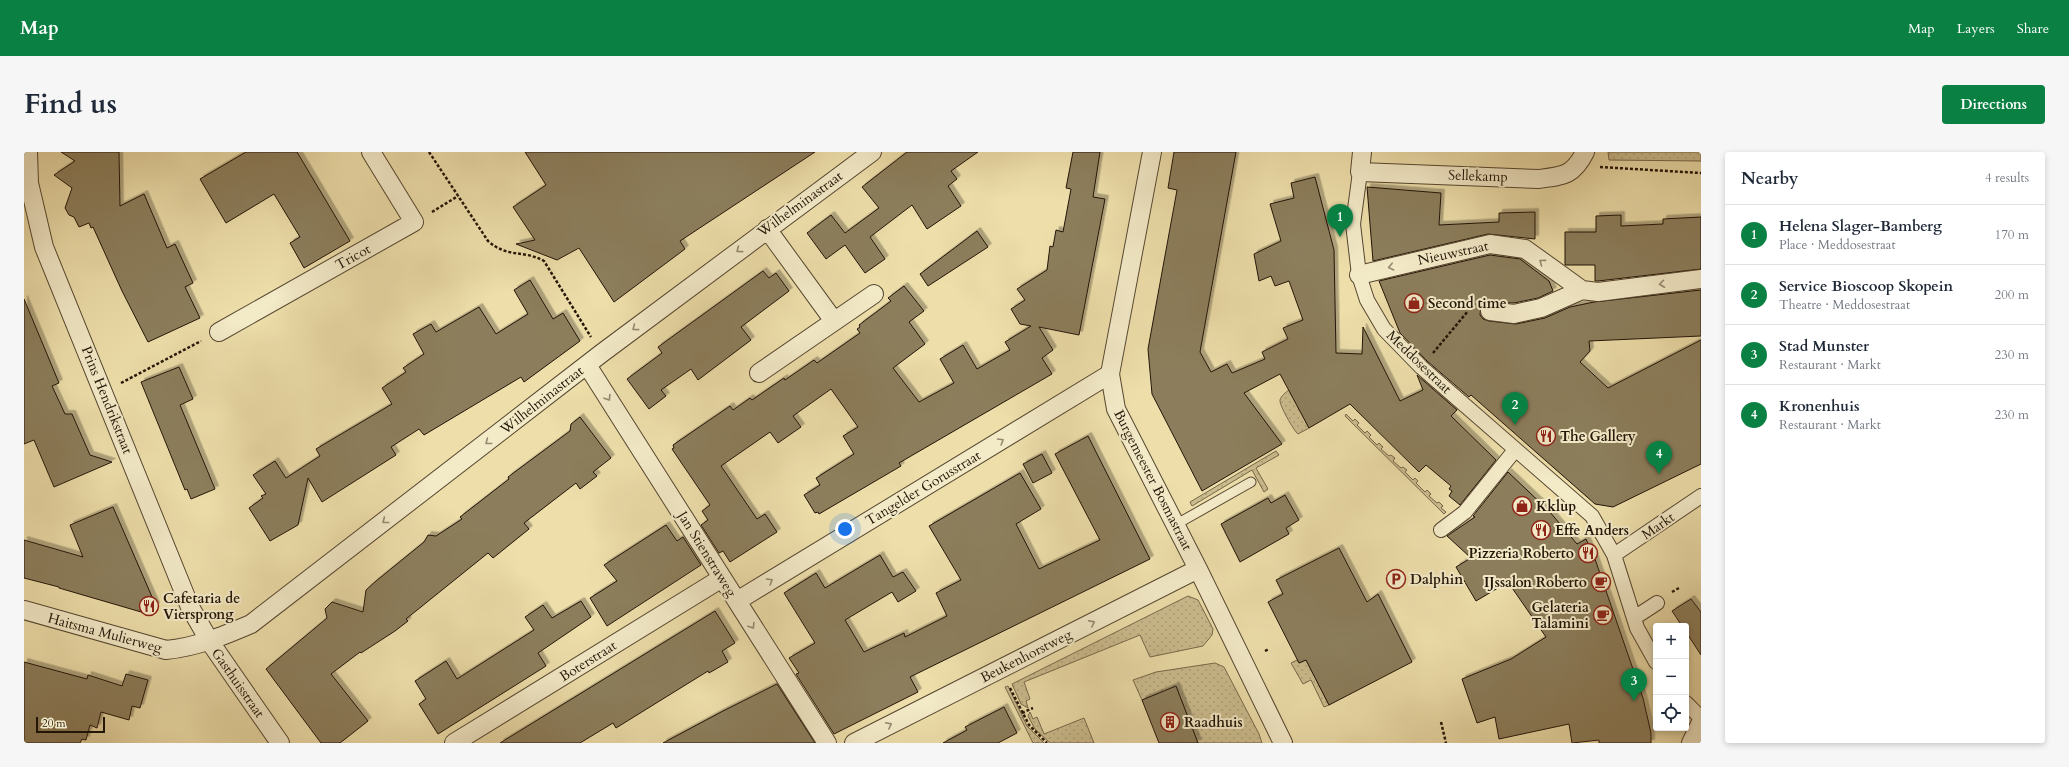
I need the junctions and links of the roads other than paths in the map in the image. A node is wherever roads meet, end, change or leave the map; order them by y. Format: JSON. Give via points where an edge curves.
{"nodes":[{"id":1,"x":28,"y":152,"type":"edge"},
{"id":2,"x":371,"y":152,"type":"edge"},
{"id":3,"x":872,"y":152,"type":"edge"},
{"id":4,"x":1152,"y":152,"type":"edge"},
{"id":5,"x":1362,"y":152,"type":"edge"},
{"id":6,"x":1582,"y":159,"type":"edge"},
{"id":7,"x":1360,"y":172,"type":"junction"},
{"id":8,"x":767,"y":229,"type":"junction"},
{"id":9,"x":1359,"y":274,"type":"junction"},
{"id":10,"x":1701,"y":279,"type":"edge"},
{"id":11,"x":1582,"y":290,"type":"junction"},
{"id":12,"x":874,"y":294,"type":"dead end"},
{"id":13,"x":1490,"y":312,"type":"road end"},
{"id":14,"x":834,"y":321,"type":"junction"},
{"id":15,"x":219,"y":332,"type":"road end"},
{"id":16,"x":587,"y":365,"type":"junction"},
{"id":17,"x":759,"y":373,"type":"dead end"},
{"id":18,"x":1110,"y":374,"type":"junction"},
{"id":19,"x":1515,"y":450,"type":"junction"},
{"id":20,"x":1251,"y":482,"type":"dead end"},
{"id":21,"x":1699,"y":501,"type":"edge"},
{"id":22,"x":1175,"y":525,"type":"junction"},
{"id":23,"x":1441,"y":530,"type":"dead end"},
{"id":24,"x":1614,"y":555,"type":"junction"},
{"id":25,"x":1198,"y":570,"type":"junction"},
{"id":26,"x":722,"y":578,"type":"junction"},
{"id":27,"x":737,"y":601,"type":"junction"},
{"id":28,"x":1657,"y":602,"type":"dead end"},
{"id":29,"x":24,"y":610,"type":"edge"},
{"id":30,"x":1634,"y":618,"type":"junction"},
{"id":31,"x":210,"y":642,"type":"junction"},
{"id":32,"x":1654,"y":659,"type":"edge"},
{"id":33,"x":1689,"y":706,"type":"edge"},
{"id":34,"x":1701,"y":718,"type":"edge"},
{"id":35,"x":1701,"y":722,"type":"edge"},
{"id":36,"x":280,"y":743,"type":"edge"},
{"id":37,"x":454,"y":743,"type":"edge"},
{"id":38,"x":827,"y":743,"type":"edge"},
{"id":39,"x":854,"y":743,"type":"edge"},
{"id":40,"x":1283,"y":743,"type":"edge"},
{"id":41,"x":1691,"y":743,"type":"edge"}],
"edges":[{"from":1,"to":31,"type":"street","name":"Prins Hendrikstraat","via":[[28,182],[44,247],[190,607]]},
{"from":2,"to":15,"type":"street","name":"Tricot","via":[[414,222]]},
{"from":3,"to":8,"type":"street","name":"Wilhelminastraat"},
{"from":4,"to":18,"type":"street","name":"Burgemeester Bosmastraat"},
{"from":5,"to":7,"type":"street","name":"Meddosestraat"},
{"from":6,"to":7,"type":"street","name":"Sellekamp","via":[[1565,176],[1538,179]]},
{"from":7,"to":9,"type":"street","name":"Meddosestraat","via":[[1353,224]]},
{"from":8,"to":14,"type":"street"},
{"from":8,"to":16,"type":"street","name":"Wilhelminastraat","one_way":true},
{"from":11,"to":9,"type":"street","name":"Nieuwstraat","one_way":true,"via":[[1525,250],[1490,244]]},
{"from":9,"to":19,"type":"street","name":"Meddosestraat","via":[[1367,300],[1384,329],[1421,367]]},
{"from":10,"to":11,"type":"street","one_way":true,"via":[[1598,292]]},
{"from":11,"to":13,"type":"street","via":[[1541,308],[1514,314]]},
{"from":12,"to":14,"type":"street"},
{"from":14,"to":17,"type":"street"},
{"from":16,"to":26,"type":"street","name":"Jan Stienstraweg","one_way":true},
{"from":16,"to":31,"type":"street","name":"Wilhelminastraat","one_way":true,"via":[[251,624]]},
{"from":18,"to":22,"type":"street","name":"Burgemeester Bosmastraat","via":[[1116,409]]},
{"from":27,"to":18,"type":"street","name":"Tangelder Gorusstraat","one_way":true},
{"from":19,"to":23,"type":"street","via":[[1465,512]]},
{"from":19,"to":24,"type":"street","name":"Meddosestraat","via":[[1592,516]]},
{"from":20,"to":22,"type":"lane"},
{"from":21,"to":24,"type":"street","name":"Markt","via":[[1646,540]]},
{"from":22,"to":25,"type":"street","name":"Burgemeester Bosmastraat"},
{"from":24,"to":30,"type":"street"},
{"from":39,"to":25,"type":"street","name":"Beukenhorstweg","one_way":true},
{"from":25,"to":40,"type":"street","name":"Burgemeester Bosmastraat"},
{"from":26,"to":27,"type":"street","name":"Jan Stienstraweg"},
{"from":26,"to":37,"type":"street","name":"Boterstraat"},
{"from":27,"to":38,"type":"street","name":"Jan Stienstraweg","one_way":true},
{"from":28,"to":30,"type":"street"},
{"from":29,"to":31,"type":"street","name":"Haitsma Mulierweg","via":[[166,650]]},
{"from":30,"to":32,"type":"street","via":[[1639,633]]},
{"from":31,"to":36,"type":"street","name":"Gasthuisstraat"},
{"from":33,"to":34,"type":"street"},
{"from":35,"to":41,"type":"street"}]}
